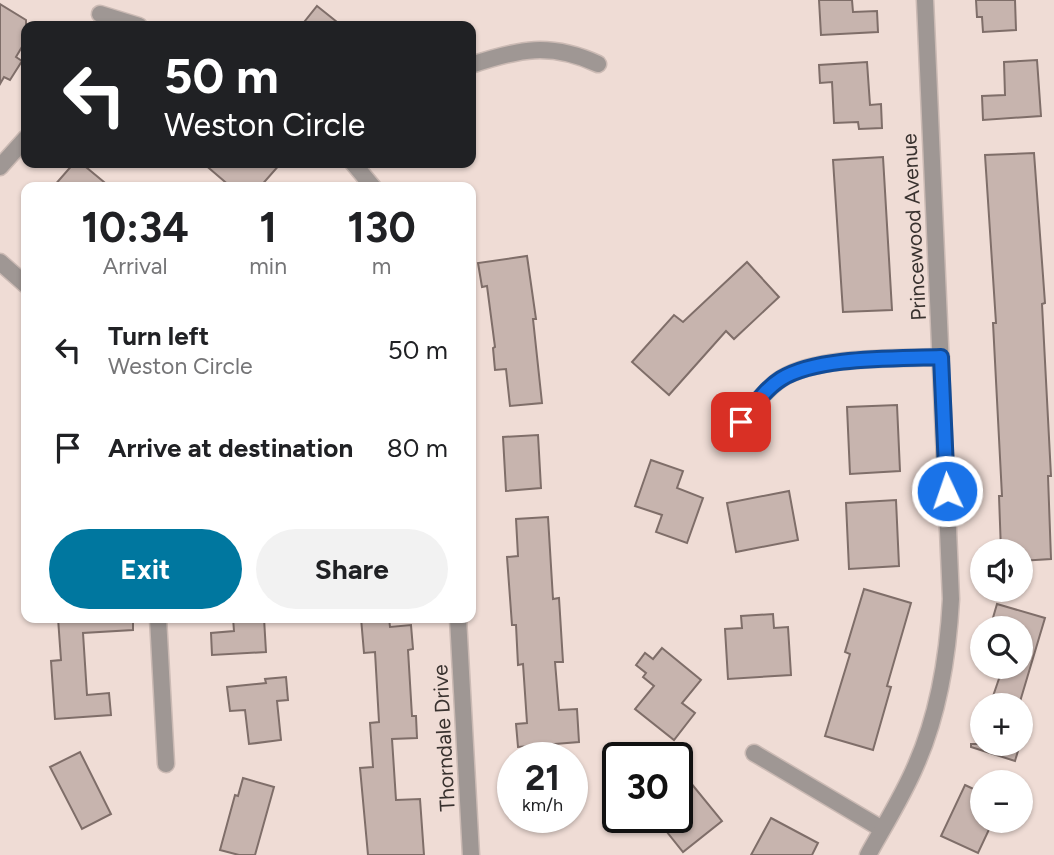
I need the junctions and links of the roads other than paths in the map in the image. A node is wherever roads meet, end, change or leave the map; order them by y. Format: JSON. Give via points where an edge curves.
{"nodes":[{"id":1,"x":925,"y":0,"type":"edge"},
{"id":2,"x":99,"y":13,"type":"edge"},
{"id":3,"x":124,"y":21,"type":"edge"},
{"id":4,"x":476,"y":64,"type":"edge"},
{"id":5,"x":598,"y":64,"type":"dead end"},
{"id":6,"x":21,"y":144,"type":"edge"},
{"id":7,"x":0,"y":167,"type":"edge"},
{"id":8,"x":357,"y":168,"type":"edge"},
{"id":9,"x":369,"y":182,"type":"edge"},
{"id":10,"x":0,"y":262,"type":"edge"},
{"id":11,"x":21,"y":281,"type":"edge"},
{"id":12,"x":941,"y":357,"type":"junction"},
{"id":13,"x":733,"y":435,"type":"dead end"},
{"id":14,"x":158,"y":623,"type":"edge"},
{"id":15,"x":458,"y":623,"type":"edge"},
{"id":16,"x":754,"y":752,"type":"dead end"},
{"id":17,"x":166,"y":764,"type":"dead end"},
{"id":18,"x":882,"y":829,"type":"junction"},
{"id":19,"x":471,"y":855,"type":"edge"},
{"id":20,"x":868,"y":855,"type":"edge"}],
"edges":[{"from":1,"to":12,"type":"street","name":"Princewood Avenue"},
{"from":2,"to":3,"type":"street"},
{"from":4,"to":5,"type":"street","via":[[529,49],[554,49]]},
{"from":6,"to":7,"type":"street"},
{"from":8,"to":9,"type":"street"},
{"from":10,"to":11,"type":"street"},
{"from":12,"to":13,"type":"street","via":[[799,369],[766,391]]},
{"from":12,"to":18,"type":"street","name":"Princewood Avenue","via":[[949,637],[931,726],[916,766]]},
{"from":14,"to":17,"type":"street"},
{"from":15,"to":19,"type":"street","name":"Thorndale Drive"},
{"from":16,"to":18,"type":"street"},
{"from":18,"to":20,"type":"street","name":"Princewood Avenue"}]}
